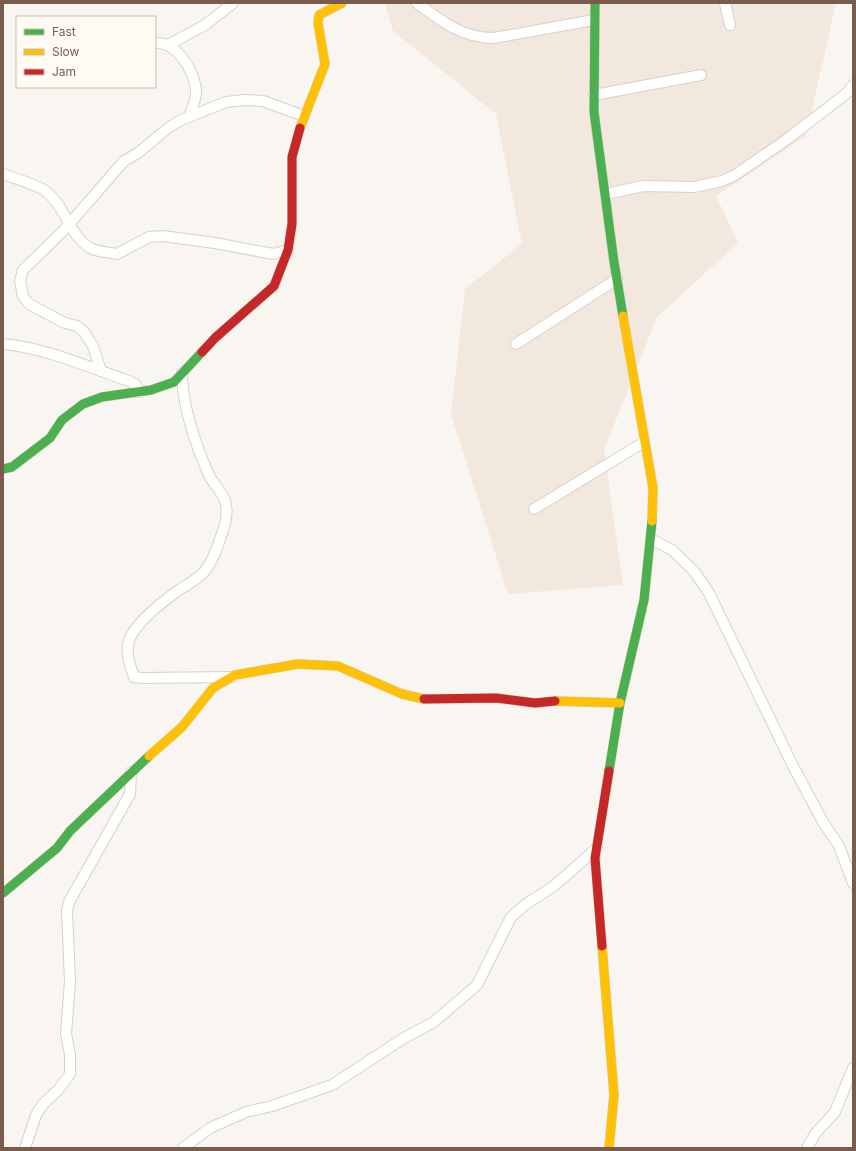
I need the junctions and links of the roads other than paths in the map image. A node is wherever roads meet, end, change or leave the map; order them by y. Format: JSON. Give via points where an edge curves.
{"nodes":[{"id":1,"x":233,"y":3,"type":"edge"},
{"id":2,"x":342,"y":3,"type":"edge"},
{"id":3,"x":417,"y":3,"type":"edge"},
{"id":4,"x":594,"y":3,"type":"edge"},
{"id":5,"x":725,"y":3,"type":"edge"},
{"id":6,"x":594,"y":20,"type":"junction"},
{"id":7,"x":730,"y":25,"type":"dead end"},
{"id":8,"x":156,"y":43,"type":"edge"},
{"id":9,"x":168,"y":45,"type":"junction"},
{"id":10,"x":701,"y":75,"type":"dead end"},
{"id":11,"x":853,"y":85,"type":"edge"},
{"id":12,"x":594,"y":95,"type":"junction"},
{"id":13,"x":304,"y":116,"type":"junction"},
{"id":14,"x":189,"y":117,"type":"junction"},
{"id":15,"x":3,"y":174,"type":"edge"},
{"id":16,"x":606,"y":194,"type":"junction"},
{"id":17,"x":69,"y":225,"type":"junction"},
{"id":18,"x":288,"y":250,"type":"junction"},
{"id":19,"x":617,"y":279,"type":"junction"},
{"id":20,"x":3,"y":344,"type":"edge"},
{"id":21,"x":516,"y":344,"type":"dead end"},
{"id":22,"x":101,"y":371,"type":"junction"},
{"id":23,"x":182,"y":373,"type":"junction"},
{"id":24,"x":140,"y":392,"type":"junction"},
{"id":25,"x":644,"y":442,"type":"junction"},
{"id":26,"x":3,"y":469,"type":"edge"},
{"id":27,"x":534,"y":508,"type":"dead end"},
{"id":28,"x":651,"y":539,"type":"junction"},
{"id":29,"x":232,"y":677,"type":"junction"},
{"id":30,"x":620,"y":703,"type":"junction"},
{"id":31,"x":131,"y":772,"type":"junction"},
{"id":32,"x":597,"y":848,"type":"junction"},
{"id":33,"x":853,"y":882,"type":"edge"},
{"id":34,"x":3,"y":893,"type":"edge"},
{"id":35,"x":853,"y":1068,"type":"edge"},
{"id":36,"x":25,"y":1148,"type":"edge"},
{"id":37,"x":183,"y":1148,"type":"edge"},
{"id":38,"x":609,"y":1148,"type":"edge"},
{"id":39,"x":806,"y":1148,"type":"edge"}],
"edges":[{"from":1,"to":9,"type":"street","via":[[205,25]]},
{"from":2,"to":13,"type":"street","via":[[319,15],[325,64]]},
{"from":3,"to":6,"type":"street","via":[[452,28],[480,38],[494,38]]},
{"from":4,"to":6,"type":"street"},
{"from":5,"to":7,"type":"street"},
{"from":6,"to":12,"type":"street"},
{"from":8,"to":9,"type":"street"},
{"from":9,"to":14,"type":"street","via":[[190,71],[196,90]]},
{"from":10,"to":12,"type":"street"},
{"from":11,"to":16,"type":"street","via":[[847,93],[786,140],[722,182],[694,187],[643,186]]},
{"from":12,"to":16,"type":"street","via":[[594,112]]},
{"from":13,"to":14,"type":"street","via":[[263,101],[245,100],[226,102]]},
{"from":13,"to":18,"type":"street","via":[[292,157],[292,224]]},
{"from":14,"to":17,"type":"street","via":[[168,128],[124,161]]},
{"from":15,"to":17,"type":"street","via":[[44,190],[65,214]]},
{"from":16,"to":19,"type":"street"},
{"from":17,"to":18,"type":"street","via":[[91,248],[117,254],[149,237],[163,236],[273,254]]},
{"from":17,"to":22,"type":"street","via":[[23,270],[20,288],[29,304],[65,323],[77,326],[84,332],[93,346]]},
{"from":18,"to":23,"type":"street","via":[[274,286],[215,338]]},
{"from":19,"to":21,"type":"street"},
{"from":19,"to":25,"type":"street"},
{"from":20,"to":22,"type":"street","via":[[18,346]]},
{"from":22,"to":24,"type":"street","via":[[129,381]]},
{"from":23,"to":24,"type":"street","via":[[174,382]]},
{"from":23,"to":29,"type":"street","via":[[186,403],[196,442],[210,477],[225,500],[227,510],[213,559],[202,574],[172,595],[131,635],[128,662],[134,676],[142,678]]},
{"from":24,"to":26,"type":"street","via":[[102,397],[83,404],[62,420],[50,438],[12,467]]},
{"from":25,"to":27,"type":"street"},
{"from":25,"to":28,"type":"street","via":[[653,488]]},
{"from":28,"to":30,"type":"street","via":[[644,600]]},
{"from":28,"to":33,"type":"street","via":[[672,550],[694,571],[709,593],[793,766],[839,846]]},
{"from":29,"to":30,"type":"street","via":[[247,672],[298,664],[318,664],[338,666],[402,694],[430,700],[496,698],[535,703],[563,700]]},
{"from":29,"to":31,"type":"street","via":[[213,688],[182,727]]},
{"from":30,"to":32,"type":"street"},
{"from":31,"to":34,"type":"street","via":[[70,831],[57,848]]},
{"from":31,"to":36,"type":"street","via":[[130,794],[69,902],[67,911],[70,981],[66,1034],[70,1074],[36,1115]]},
{"from":32,"to":37,"type":"street","via":[[554,886],[511,917],[477,985],[434,1022],[404,1038],[332,1085],[272,1106],[246,1112],[210,1128]]},
{"from":32,"to":38,"type":"street","via":[[595,858],[614,1095]]},
{"from":35,"to":39,"type":"street","via":[[835,1112]]}]}
